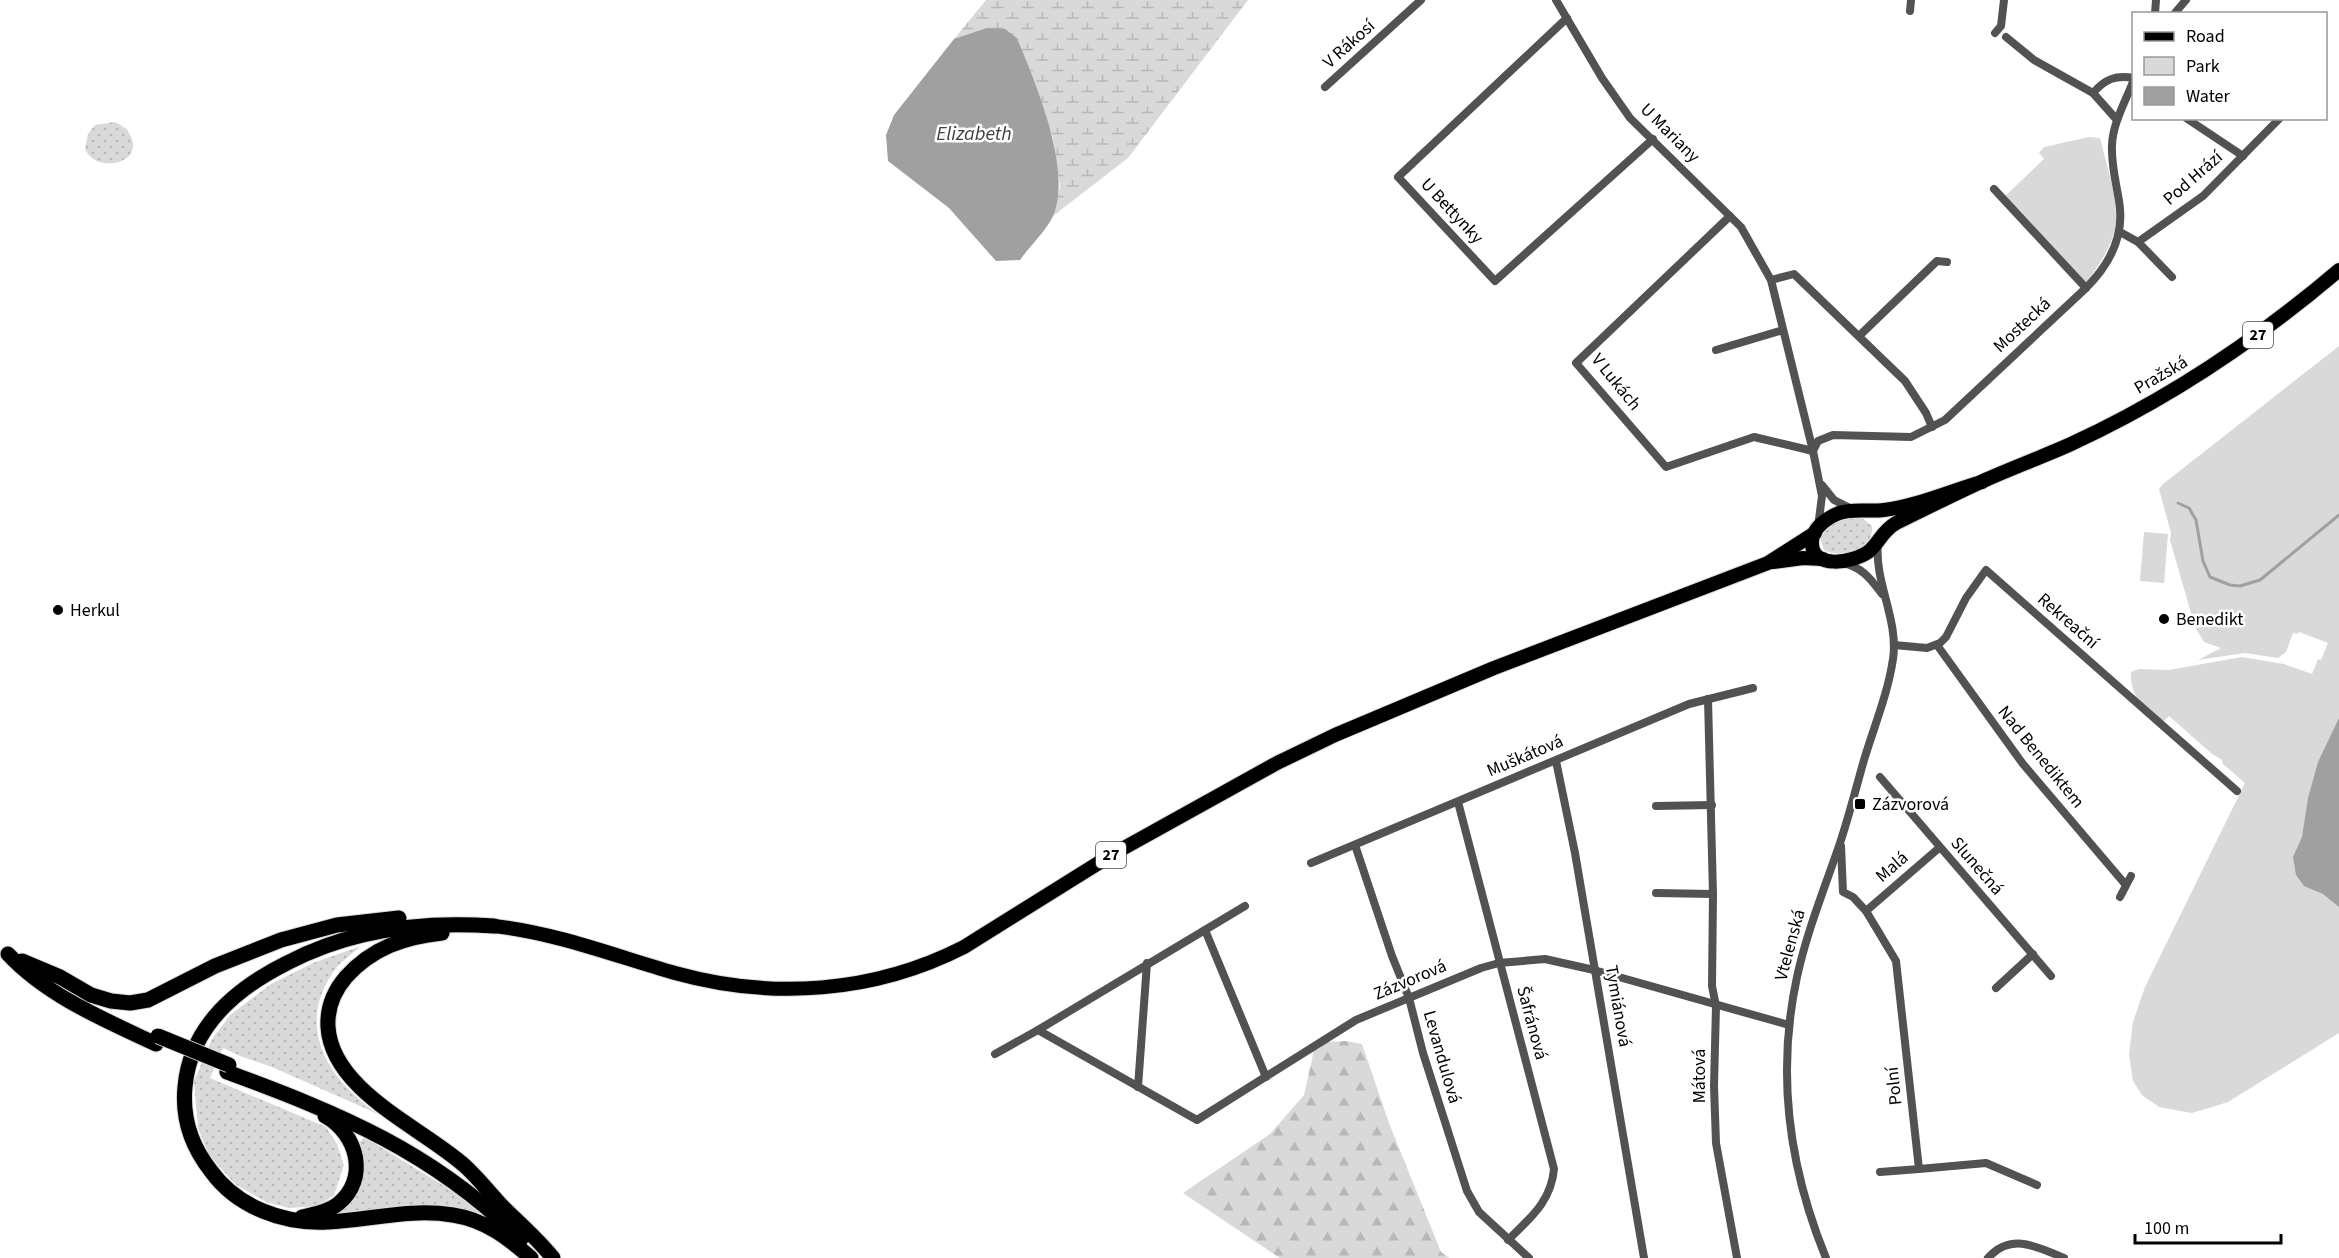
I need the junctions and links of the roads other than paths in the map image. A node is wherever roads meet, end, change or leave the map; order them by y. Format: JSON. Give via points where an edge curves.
{"nodes":[{"id":1,"x":1421,"y":0,"type":"edge"},
{"id":2,"x":1556,"y":0,"type":"edge"},
{"id":3,"x":1911,"y":0,"type":"edge"},
{"id":4,"x":2004,"y":0,"type":"edge"},
{"id":5,"x":2186,"y":0,"type":"edge"},
{"id":6,"x":1910,"y":11,"type":"dead end"},
{"id":7,"x":2176,"y":12,"type":"edge"},
{"id":8,"x":1567,"y":18,"type":"junction"},
{"id":9,"x":1995,"y":33,"type":"dead end"},
{"id":10,"x":2006,"y":37,"type":"dead end"},
{"id":11,"x":2132,"y":79,"type":"edge"},
{"id":12,"x":1325,"y":87,"type":"dead end"},
{"id":13,"x":2132,"y":90,"type":"edge"},
{"id":14,"x":2093,"y":93,"type":"junction"},
{"id":15,"x":2117,"y":120,"type":"junction"},
{"id":16,"x":2189,"y":120,"type":"edge"},
{"id":17,"x":2278,"y":120,"type":"edge"},
{"id":18,"x":1653,"y":139,"type":"junction"},
{"id":19,"x":2243,"y":156,"type":"junction"},
{"id":20,"x":1994,"y":189,"type":"dead end"},
{"id":21,"x":1730,"y":216,"type":"junction"},
{"id":22,"x":2120,"y":232,"type":"junction"},
{"id":23,"x":2138,"y":242,"type":"junction"},
{"id":24,"x":1947,"y":262,"type":"dead end"},
{"id":25,"x":2339,"y":270,"type":"edge"},
{"id":26,"x":2172,"y":278,"type":"dead end"},
{"id":27,"x":1771,"y":280,"type":"junction"},
{"id":28,"x":2086,"y":288,"type":"junction"},
{"id":29,"x":1783,"y":330,"type":"junction"},
{"id":30,"x":1859,"y":336,"type":"junction"},
{"id":31,"x":1716,"y":350,"type":"dead end"},
{"id":32,"x":1932,"y":427,"type":"junction"},
{"id":33,"x":1813,"y":451,"type":"junction"},
{"id":34,"x":1820,"y":482,"type":"junction"},
{"id":35,"x":1982,"y":482,"type":"junction"},
{"id":36,"x":1859,"y":510,"type":"junction"},
{"id":37,"x":1816,"y":530,"type":"junction"},
{"id":38,"x":1879,"y":538,"type":"junction"},
{"id":39,"x":1830,"y":561,"type":"junction"},
{"id":40,"x":1768,"y":563,"type":"junction"},
{"id":41,"x":1884,"y":597,"type":"junction"},
{"id":42,"x":1894,"y":645,"type":"junction"},
{"id":43,"x":1937,"y":645,"type":"junction"},
{"id":44,"x":1753,"y":688,"type":"dead end"},
{"id":45,"x":1708,"y":699,"type":"junction"},
{"id":46,"x":1556,"y":761,"type":"junction"},
{"id":47,"x":1880,"y":777,"type":"dead end"},
{"id":48,"x":2236,"y":791,"type":"dead end"},
{"id":49,"x":1458,"y":801,"type":"junction"},
{"id":50,"x":1712,"y":805,"type":"junction"},
{"id":51,"x":1656,"y":806,"type":"dead end"},
{"id":52,"x":1841,"y":839,"type":"junction"},
{"id":53,"x":1355,"y":844,"type":"junction"},
{"id":54,"x":1940,"y":848,"type":"junction"},
{"id":55,"x":1311,"y":863,"type":"dead end"},
{"id":56,"x":1656,"y":893,"type":"dead end"},
{"id":57,"x":1713,"y":894,"type":"junction"},
{"id":58,"x":2120,"y":897,"type":"dead end"},
{"id":59,"x":1245,"y":906,"type":"dead end"},
{"id":60,"x":1866,"y":911,"type":"junction"},
{"id":61,"x":494,"y":926,"type":"junction"},
{"id":62,"x":1204,"y":930,"type":"junction"},
{"id":63,"x":4,"y":950,"type":"edge"},
{"id":64,"x":2033,"y":954,"type":"junction"},
{"id":65,"x":22,"y":961,"type":"junction"},
{"id":66,"x":1147,"y":963,"type":"junction"},
{"id":67,"x":1499,"y":963,"type":"junction"},
{"id":68,"x":1594,"y":970,"type":"junction"},
{"id":69,"x":2051,"y":976,"type":"dead end"},
{"id":70,"x":1996,"y":988,"type":"dead end"},
{"id":71,"x":1409,"y":998,"type":"junction"},
{"id":72,"x":1716,"y":1006,"type":"junction"},
{"id":73,"x":1789,"y":1025,"type":"junction"},
{"id":74,"x":1038,"y":1030,"type":"junction"},
{"id":75,"x":157,"y":1040,"type":"junction"},
{"id":76,"x":995,"y":1054,"type":"dead end"},
{"id":77,"x":228,"y":1068,"type":"junction"},
{"id":78,"x":1266,"y":1077,"type":"junction"},
{"id":79,"x":1138,"y":1087,"type":"junction"},
{"id":80,"x":1919,"y":1169,"type":"junction"},
{"id":81,"x":1880,"y":1172,"type":"dead end"},
{"id":82,"x":2037,"y":1185,"type":"dead end"},
{"id":83,"x":503,"y":1206,"type":"junction"},
{"id":84,"x":293,"y":1218,"type":"junction"},
{"id":85,"x":1508,"y":1240,"type":"junction"},
{"id":86,"x":531,"y":1258,"type":"edge"},
{"id":87,"x":538,"y":1258,"type":"edge"},
{"id":88,"x":553,"y":1258,"type":"edge"},
{"id":89,"x":1529,"y":1258,"type":"edge"},
{"id":90,"x":1644,"y":1258,"type":"edge"},
{"id":91,"x":1737,"y":1258,"type":"edge"},
{"id":92,"x":1826,"y":1258,"type":"edge"},
{"id":93,"x":1988,"y":1258,"type":"edge"},
{"id":94,"x":2064,"y":1258,"type":"edge"}],
"edges":[{"from":1,"to":12,"type":"street","name":"V Rákosí"},
{"from":2,"to":8,"type":"street","name":"U Mariany"},
{"from":3,"to":6,"type":"street"},
{"from":4,"to":9,"type":"street","via":[[2001,26]]},
{"from":5,"to":7,"type":"street"},
{"from":8,"to":18,"type":"street","name":"U Mariany","via":[[1630,118]]},
{"from":8,"to":18,"type":"street","name":"U Bettynky","via":[[1398,177],[1495,281]]},
{"from":10,"to":14,"type":"street","via":[[2034,60]]},
{"from":11,"to":14,"type":"street","via":[[2121,76],[2106,80]]},
{"from":13,"to":15,"type":"street","name":"Mostecká"},
{"from":14,"to":15,"type":"street"},
{"from":15,"to":22,"type":"street","name":"Mostecká","via":[[2111,154],[2120,203]]},
{"from":16,"to":19,"type":"street"},
{"from":17,"to":19,"type":"street","name":"Pod Hrází"},
{"from":18,"to":21,"type":"street","name":"U Mariany"},
{"from":19,"to":23,"type":"street","name":"Pod Hrází","via":[[2203,196]]},
{"from":20,"to":28,"type":"street"},
{"from":21,"to":27,"type":"street","name":"U Mariany","via":[[1742,227]]},
{"from":21,"to":33,"type":"street","name":"V Lukách","via":[[1576,363],[1666,467],[1754,437]]},
{"from":22,"to":23,"type":"street"},
{"from":22,"to":28,"type":"street","name":"Mostecká","via":[[2112,254]]},
{"from":23,"to":26,"type":"street"},
{"from":24,"to":30,"type":"street","via":[[1937,261]]},
{"from":25,"to":35,"type":"main road","name":"Pražská","number":"27","via":[[2254,338],[2195,377],[2072,444]]},
{"from":27,"to":29,"type":"street","name":"U Mariany"},
{"from":27,"to":30,"type":"street","via":[[1794,274]]},
{"from":28,"to":32,"type":"street","name":"Mostecká","via":[[1945,420]]},
{"from":29,"to":31,"type":"street"},
{"from":29,"to":33,"type":"street","name":"U Mariany"},
{"from":30,"to":32,"type":"street","via":[[1905,381]]},
{"from":32,"to":33,"type":"street","name":"Mostecká","via":[[1911,437],[1833,435],[1818,441]]},
{"from":33,"to":34,"type":"street"},
{"from":34,"to":36,"type":"street","via":[[1834,500]]},
{"from":34,"to":37,"type":"street","via":[[1822,503]]},
{"from":35,"to":36,"type":"main road","name":"Pražská","number":"27","via":[[1898,507]]},
{"from":35,"to":38,"type":"main road","name":"Pražská","number":"27","via":[[1896,523]]},
{"from":36,"to":37,"type":"main road","name":"Pražská","number":"27","via":[[1831,517]]},
{"from":36,"to":38,"type":"main road","via":[[1879,520]]},
{"from":37,"to":39,"type":"main road","via":[[1812,548]]},
{"from":37,"to":40,"type":"main road","name":"Pražská","number":"27"},
{"from":38,"to":39,"type":"main road","name":"Pražská","number":"27","via":[[1852,560]]},
{"from":38,"to":41,"type":"street","name":"Vtelenská","via":[[1878,562]]},
{"from":39,"to":40,"type":"main road","name":"Pražská","number":"27","via":[[1803,558]]},
{"from":39,"to":41,"type":"street","name":"Vtelenská","via":[[1858,568]]},
{"from":40,"to":61,"type":"main road","number":"27","via":[[1504,664],[1325,740],[1222,792],[963,947],[908,970],[845,986],[773,990],[686,976],[547,935]]},
{"from":41,"to":42,"type":"street","name":"Vtelenská"},
{"from":42,"to":43,"type":"street"},
{"from":42,"to":52,"type":"street","name":"Vtelenská","via":[[1890,675]]},
{"from":43,"to":48,"type":"street","name":"Rekreační","via":[[1946,637],[1986,570]]},
{"from":43,"to":58,"type":"street","name":"Nad Benediktem","via":[[2023,764],[2128,880]]},
{"from":44,"to":45,"type":"street","name":"Muškátová"},
{"from":45,"to":46,"type":"street","name":"Muškátová"},
{"from":45,"to":50,"type":"street","name":"Mátová"},
{"from":46,"to":49,"type":"street","name":"Muškátová"},
{"from":46,"to":68,"type":"street","name":"Tymiánová"},
{"from":47,"to":54,"type":"street","name":"Slunečná"},
{"from":49,"to":53,"type":"street","name":"Muškátová"},
{"from":49,"to":67,"type":"street","name":"Šafránová"},
{"from":50,"to":51,"type":"street"},
{"from":50,"to":57,"type":"street","name":"Mátová"},
{"from":52,"to":60,"type":"street","via":[[1843,892]]},
{"from":52,"to":73,"type":"street","name":"Vtelenská","via":[[1801,961]]},
{"from":53,"to":55,"type":"street","name":"Muškátová"},
{"from":53,"to":71,"type":"street","name":"Levandulová"},
{"from":54,"to":60,"type":"street","name":"Malá"},
{"from":54,"to":64,"type":"street","name":"Slunečná"},
{"from":56,"to":57,"type":"street"},
{"from":57,"to":72,"type":"street","name":"Mátová","via":[[1712,986]]},
{"from":59,"to":62,"type":"street"},
{"from":60,"to":80,"type":"street","name":"Polní","via":[[1896,962]]},
{"from":61,"to":65,"type":"highway","via":[[445,918],[337,925],[255,950],[148,1000],[130,1003],[91,995]]},
{"from":61,"to":83,"type":"highway","via":[[416,936],[370,955],[339,985],[328,1018],[333,1049],[352,1078],[464,1165]]},
{"from":61,"to":84,"type":"highway","via":[[405,927],[334,943],[256,980],[232,997],[208,1025],[193,1054],[185,1086],[186,1117],[195,1146],[214,1176],[244,1202]]},
{"from":62,"to":66,"type":"street"},
{"from":62,"to":78,"type":"street"},
{"from":63,"to":65,"type":"highway"},
{"from":63,"to":75,"type":"highway","via":[[20,966],[78,1006]]},
{"from":64,"to":69,"type":"street","name":"Slunečná"},
{"from":64,"to":70,"type":"street"},
{"from":65,"to":75,"type":"highway"},
{"from":66,"to":74,"type":"street"},
{"from":66,"to":79,"type":"street"},
{"from":67,"to":68,"type":"street","name":"Zázvorová","via":[[1545,959]]},
{"from":67,"to":71,"type":"street","name":"Zázvorová"},
{"from":67,"to":85,"type":"street","name":"Šafránová","via":[[1554,1169],[1548,1196]]},
{"from":68,"to":72,"type":"street","name":"Zázvorová"},
{"from":68,"to":90,"type":"street","name":"Tymiánová"},
{"from":71,"to":78,"type":"street","name":"Zázvorová","via":[[1356,1020]]},
{"from":71,"to":85,"type":"street","name":"Levandulová","via":[[1467,1191],[1479,1212]]},
{"from":72,"to":73,"type":"street","name":"Zázvorová"},
{"from":72,"to":91,"type":"street","name":"Mátová","via":[[1716,1143]]},
{"from":73,"to":92,"type":"street","name":"Vtelenská","via":[[1786,1080],[1791,1135],[1802,1192]]},
{"from":74,"to":76,"type":"street"},
{"from":74,"to":79,"type":"street"},
{"from":75,"to":77,"type":"highway","bridge":true},
{"from":77,"to":83,"type":"highway","via":[[334,1105],[379,1127],[432,1156]]},
{"from":77,"to":84,"type":"highway","via":[[253,1088],[331,1119],[351,1141],[357,1169],[346,1195],[328,1210]]},
{"from":77,"to":87,"type":"highway","via":[[404,1148],[500,1217]]},
{"from":78,"to":79,"type":"street","name":"Zázvorová","via":[[1197,1120]]},
{"from":80,"to":81,"type":"street"},
{"from":80,"to":82,"type":"street","via":[[1986,1163]]},
{"from":83,"to":88,"type":"highway"},
{"from":84,"to":86,"type":"highway","via":[[328,1222],[400,1213],[452,1215],[489,1226]]},
{"from":85,"to":89,"type":"street","name":"Levandulová"},
{"from":93,"to":94,"type":"street","via":[[2001,1246],[2018,1243]]}]}
